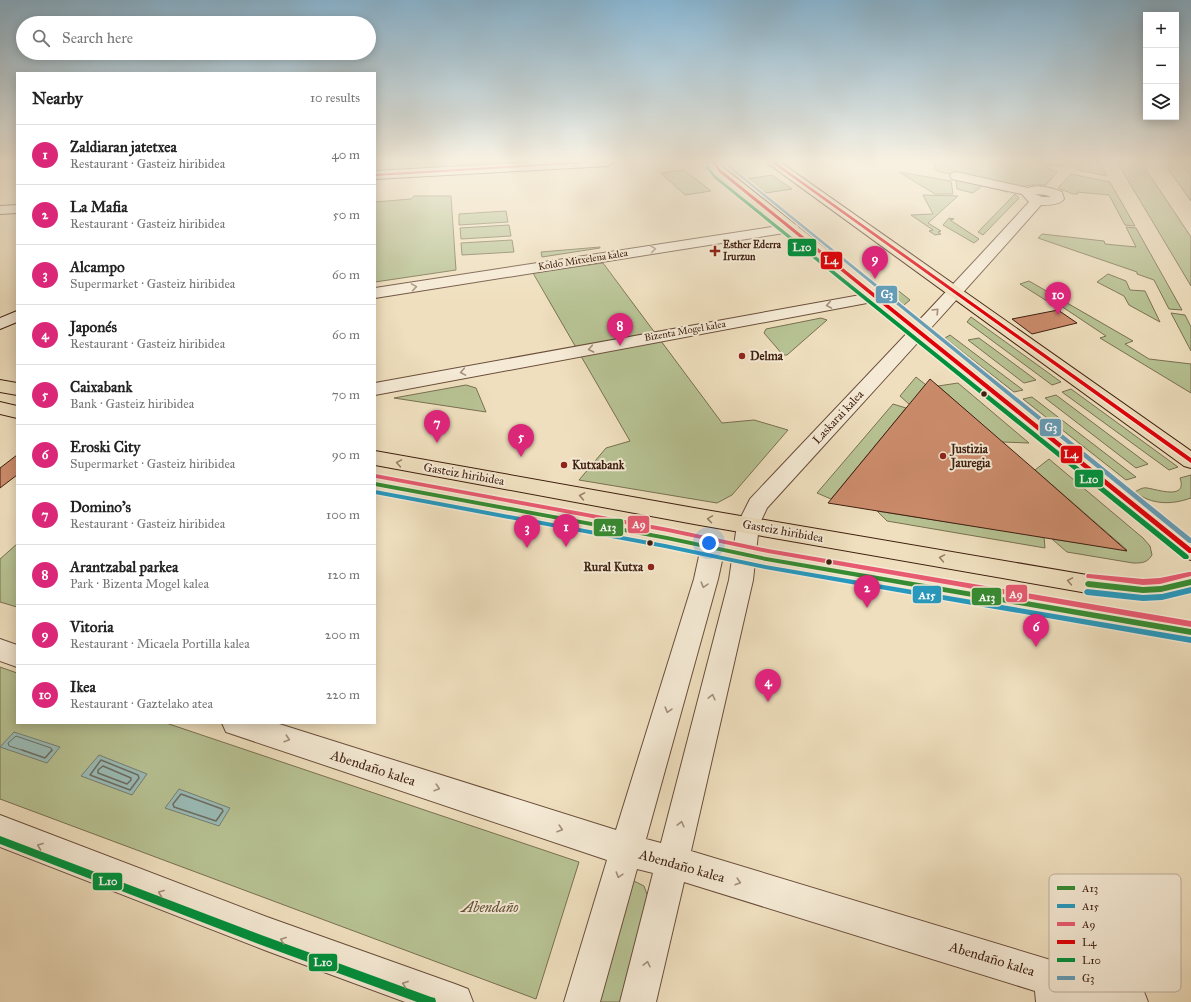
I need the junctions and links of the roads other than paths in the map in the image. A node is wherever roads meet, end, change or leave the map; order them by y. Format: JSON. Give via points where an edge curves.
{"nodes":[{"id":1,"x":16,"y":209,"type":"edge"},
{"id":2,"x":768,"y":209,"type":"edge"},
{"id":3,"x":837,"y":209,"type":"edge"},
{"id":4,"x":1023,"y":209,"type":"edge"},
{"id":5,"x":0,"y":210,"type":"edge"},
{"id":6,"x":792,"y":228,"type":"junction"},
{"id":7,"x":376,"y":293,"type":"edge"},
{"id":8,"x":955,"y":293,"type":"junction"},
{"id":9,"x":877,"y":297,"type":"junction"},
{"id":10,"x":16,"y":316,"type":"edge"},
{"id":11,"x":0,"y":324,"type":"edge"},
{"id":12,"x":918,"y":331,"type":"junction"},
{"id":13,"x":0,"y":386,"type":"edge"},
{"id":14,"x":376,"y":388,"type":"edge"},
{"id":15,"x":16,"y":389,"type":"edge"},
{"id":16,"x":0,"y":408,"type":"edge"},
{"id":17,"x":16,"y":412,"type":"edge"},
{"id":18,"x":376,"y":458,"type":"edge"},
{"id":19,"x":1191,"y":461,"type":"edge"},
{"id":20,"x":376,"y":484,"type":"edge"},
{"id":21,"x":748,"y":525,"type":"junction"},
{"id":22,"x":713,"y":547,"type":"junction"},
{"id":23,"x":1191,"y":551,"type":"edge"},
{"id":24,"x":745,"y":554,"type":"junction"},
{"id":25,"x":1191,"y":582,"type":"edge"},
{"id":26,"x":1191,"y":632,"type":"edge"},
{"id":27,"x":0,"y":650,"type":"edge"},
{"id":28,"x":16,"y":656,"type":"edge"},
{"id":29,"x":239,"y":724,"type":"edge"},
{"id":30,"x":3,"y":837,"type":"edge"},
{"id":31,"x":627,"y":850,"type":"junction"},
{"id":32,"x":671,"y":862,"type":"junction"},
{"id":33,"x":1049,"y":988,"type":"edge"},
{"id":34,"x":1067,"y":992,"type":"edge"},
{"id":35,"x":455,"y":1002,"type":"edge"},
{"id":36,"x":582,"y":1002,"type":"edge"},
{"id":37,"x":638,"y":1002,"type":"edge"},
{"id":38,"x":1130,"y":1002,"type":"edge"}],
"edges":[{"from":1,"to":5,"type":"street"},
{"from":2,"to":6,"type":"main road"},
{"from":3,"to":8,"type":"main road"},
{"from":4,"to":8,"type":"street","name":"Laskarai kalea"},
{"from":7,"to":6,"type":"street","name":"Koldo Mitxelena kalea","one_way":true},
{"from":6,"to":9,"type":"main road"},
{"from":12,"to":8,"type":"street","name":"Laskarai kalea","one_way":true},
{"from":8,"to":19,"type":"main road"},
{"from":9,"to":12,"type":"main road"},
{"from":9,"to":14,"type":"street","name":"Bizenta Mogel kalea","one_way":true},
{"from":10,"to":11,"type":"street"},
{"from":12,"to":21,"type":"street","name":"Laskarai kalea","via":[[767,492]]},
{"from":12,"to":23,"type":"main road"},
{"from":13,"to":15,"type":"main road"},
{"from":16,"to":17,"type":"main road"},
{"from":21,"to":18,"type":"main road","name":"Gasteiz hiribidea","one_way":true},
{"from":20,"to":22,"type":"main road"},
{"from":21,"to":24,"type":"street","name":"Laskarai kalea"},
{"from":25,"to":21,"type":"main road","name":"Gasteiz hiribidea","one_way":true,"via":[[1161,590],[1093,585]]},
{"from":22,"to":24,"type":"main road"},
{"from":22,"to":31,"type":"street","one_way":true},
{"from":24,"to":26,"type":"main road"},
{"from":32,"to":24,"type":"street","name":"Laskarai kalea","one_way":true,"via":[[741,580]]},
{"from":27,"to":28,"type":"street"},
{"from":29,"to":31,"type":"street","name":"Abendaño kalea","one_way":true},
{"from":35,"to":30,"type":"street","one_way":true},
{"from":31,"to":32,"type":"street","name":"Abendaño kalea"},
{"from":31,"to":36,"type":"street","one_way":true},
{"from":32,"to":33,"type":"street","name":"Abendaño kalea","one_way":true},
{"from":37,"to":32,"type":"street","name":"Laskarai kalea","one_way":true},
{"from":34,"to":38,"type":"street","name":"Abendaño kalea"}]}
